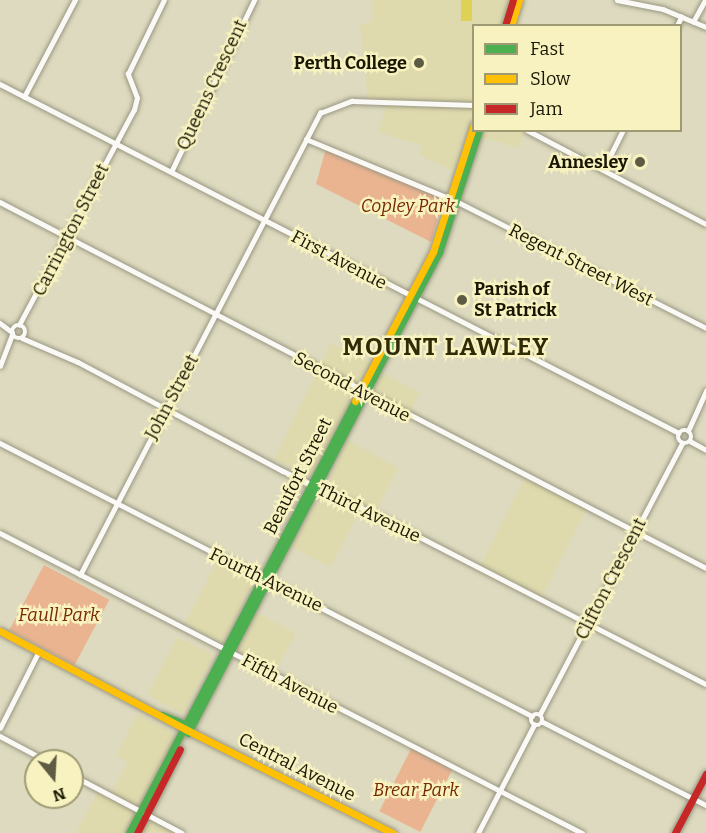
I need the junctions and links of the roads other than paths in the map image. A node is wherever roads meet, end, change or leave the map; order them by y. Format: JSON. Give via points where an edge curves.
{"nodes":[{"id":1,"x":75,"y":0,"type":"edge"},
{"id":2,"x":164,"y":0,"type":"edge"},
{"id":3,"x":254,"y":0,"type":"edge"},
{"id":4,"x":513,"y":0,"type":"edge"},
{"id":5,"x":519,"y":0,"type":"edge"},
{"id":6,"x":617,"y":0,"type":"edge"},
{"id":7,"x":705,"y":0,"type":"edge"},
{"id":8,"x":681,"y":17,"type":"junction"},
{"id":9,"x":693,"y":22,"type":"junction"},
{"id":10,"x":506,"y":24,"type":"edge"},
{"id":11,"x":512,"y":24,"type":"edge"},
{"id":12,"x":677,"y":24,"type":"edge"},
{"id":13,"x":706,"y":27,"type":"edge"},
{"id":14,"x":0,"y":84,"type":"edge"},
{"id":15,"x":24,"y":97,"type":"junction"},
{"id":16,"x":472,"y":104,"type":"edge"},
{"id":17,"x":472,"y":131,"type":"edge"},
{"id":18,"x":478,"y":132,"type":"edge"},
{"id":19,"x":530,"y":132,"type":"edge"},
{"id":20,"x":622,"y":132,"type":"edge"},
{"id":21,"x":306,"y":139,"type":"junction"},
{"id":22,"x":117,"y":142,"type":"junction"},
{"id":23,"x":172,"y":170,"type":"junction"},
{"id":24,"x":603,"y":170,"type":"junction"},
{"id":25,"x":453,"y":200,"type":"junction"},
{"id":26,"x":0,"y":202,"type":"edge"},
{"id":27,"x":264,"y":220,"type":"junction"},
{"id":28,"x":706,"y":225,"type":"edge"},
{"id":29,"x":67,"y":236,"type":"junction"},
{"id":30,"x":412,"y":299,"type":"junction"},
{"id":31,"x":215,"y":315,"type":"junction"},
{"id":32,"x":25,"y":319,"type":"junction"},
{"id":33,"x":2,"y":324,"type":"edge"},
{"id":34,"x":706,"y":328,"type":"edge"},
{"id":35,"x":14,"y":330,"type":"junction"},
{"id":36,"x":25,"y":331,"type":"junction"},
{"id":37,"x":20,"y":339,"type":"junction"},
{"id":38,"x":32,"y":340,"type":"junction"},
{"id":39,"x":9,"y":348,"type":"junction"},
{"id":40,"x":0,"y":366,"type":"edge"},
{"id":41,"x":706,"y":391,"type":"edge"},
{"id":42,"x":361,"y":393,"type":"junction"},
{"id":43,"x":167,"y":408,"type":"junction"},
{"id":44,"x":688,"y":431,"type":"junction"},
{"id":45,"x":679,"y":433,"type":"junction"},
{"id":46,"x":690,"y":441,"type":"junction"},
{"id":47,"x":0,"y":443,"type":"edge"},
{"id":48,"x":682,"y":443,"type":"junction"},
{"id":49,"x":706,"y":450,"type":"edge"},
{"id":50,"x":313,"y":486,"type":"junction"},
{"id":51,"x":116,"y":504,"type":"junction"},
{"id":52,"x":636,"y":531,"type":"junction"},
{"id":53,"x":0,"y":533,"type":"edge"},
{"id":54,"x":706,"y":568,"type":"edge"},
{"id":55,"x":80,"y":575,"type":"junction"},
{"id":56,"x":264,"y":580,"type":"junction"},
{"id":57,"x":588,"y":623,"type":"junction"},
{"id":58,"x":0,"y":631,"type":"edge"},
{"id":59,"x":39,"y":651,"type":"junction"},
{"id":60,"x":228,"y":652,"type":"junction"},
{"id":61,"x":706,"y":684,"type":"edge"},
{"id":62,"x":540,"y":714,"type":"junction"},
{"id":63,"x":532,"y":716,"type":"junction"},
{"id":64,"x":543,"y":722,"type":"junction"},
{"id":65,"x":534,"y":725,"type":"junction"},
{"id":66,"x":0,"y":728,"type":"edge"},
{"id":67,"x":188,"y":728,"type":"junction"},
{"id":68,"x":0,"y":736,"type":"edge"},
{"id":69,"x":24,"y":749,"type":"edge"},
{"id":70,"x":706,"y":774,"type":"edge"},
{"id":71,"x":84,"y":780,"type":"edge"},
{"id":72,"x":500,"y":792,"type":"junction"},
{"id":73,"x":693,"y":798,"type":"junction"},
{"id":74,"x":706,"y":805,"type":"edge"},
{"id":75,"x":144,"y":812,"type":"junction"},
{"id":76,"x":129,"y":833,"type":"edge"},
{"id":77,"x":137,"y":833,"type":"edge"},
{"id":78,"x":182,"y":833,"type":"edge"},
{"id":79,"x":393,"y":833,"type":"edge"},
{"id":80,"x":478,"y":833,"type":"edge"},
{"id":81,"x":582,"y":833,"type":"edge"},
{"id":82,"x":675,"y":833,"type":"edge"}],
"edges":[{"from":1,"to":15,"type":"street"},
{"from":2,"to":22,"type":"street","name":"Carrington Street","via":[[129,69],[136,104]]},
{"from":3,"to":23,"type":"street","name":"Queens Crescent"},
{"from":4,"to":10,"type":"main road"},
{"from":5,"to":11,"type":"main road"},
{"from":6,"to":8,"type":"street"},
{"from":7,"to":9,"type":"street"},
{"from":8,"to":9,"type":"street"},
{"from":8,"to":12,"type":"street"},
{"from":9,"to":13,"type":"street"},
{"from":14,"to":15,"type":"street","name":"First Avenue"},
{"from":15,"to":22,"type":"street","name":"First Avenue"},
{"from":16,"to":21,"type":"street","name":"John Street","via":[[348,101],[320,113]]},
{"from":17,"to":25,"type":"main road","name":"Beaufort Street"},
{"from":18,"to":25,"type":"main road","name":"Beaufort Street"},
{"from":19,"to":24,"type":"street"},
{"from":20,"to":24,"type":"street"},
{"from":21,"to":25,"type":"street","name":"Regent Street West"},
{"from":21,"to":27,"type":"street","name":"John Street"},
{"from":22,"to":23,"type":"street","name":"First Avenue"},
{"from":22,"to":29,"type":"street","name":"Carrington Street"},
{"from":23,"to":27,"type":"street","name":"First Avenue"},
{"from":24,"to":28,"type":"street"},
{"from":25,"to":30,"type":"main road","name":"Beaufort Street","via":[[439,252]]},
{"from":25,"to":34,"type":"street","name":"Regent Street West"},
{"from":26,"to":29,"type":"street","name":"Second Avenue"},
{"from":27,"to":30,"type":"street","name":"First Avenue"},
{"from":27,"to":31,"type":"street","name":"John Street"},
{"from":29,"to":31,"type":"street","name":"Second Avenue"},
{"from":29,"to":32,"type":"street","name":"Carrington Street"},
{"from":30,"to":42,"type":"main road","name":"Beaufort Street"},
{"from":30,"to":45,"type":"street","name":"First Avenue"},
{"from":31,"to":42,"type":"street","name":"Second Avenue"},
{"from":31,"to":43,"type":"street","name":"John Street"},
{"from":32,"to":35,"type":"street","name":"Carrington Street"},
{"from":32,"to":36,"type":"street","name":"Carrington Street"},
{"from":33,"to":35,"type":"street"},
{"from":35,"to":36,"type":"street","name":"Third Avenue"},
{"from":35,"to":37,"type":"street"},
{"from":35,"to":39,"type":"street"},
{"from":36,"to":37,"type":"street"},
{"from":36,"to":38,"type":"street","name":"Third Avenue"},
{"from":37,"to":38,"type":"street","name":"Third Avenue"},
{"from":37,"to":39,"type":"street"},
{"from":38,"to":43,"type":"street","name":"Third Avenue"},
{"from":39,"to":40,"type":"street"},
{"from":41,"to":44,"type":"street"},
{"from":42,"to":50,"type":"main road","name":"Beaufort Street"},
{"from":42,"to":52,"type":"street","name":"Second Avenue"},
{"from":43,"to":50,"type":"street","name":"Third Avenue"},
{"from":43,"to":51,"type":"street","name":"John Street"},
{"from":44,"to":45,"type":"street"},
{"from":44,"to":46,"type":"street"},
{"from":45,"to":48,"type":"street"},
{"from":46,"to":48,"type":"street"},
{"from":46,"to":49,"type":"street"},
{"from":47,"to":51,"type":"street","name":"Fourth Avenue"},
{"from":48,"to":52,"type":"street","name":"Clifton Crescent"},
{"from":50,"to":56,"type":"main road","name":"Beaufort Street"},
{"from":50,"to":57,"type":"street","name":"Third Avenue"},
{"from":51,"to":55,"type":"street","name":"John Street"},
{"from":51,"to":56,"type":"street","name":"Fourth Avenue"},
{"from":52,"to":54,"type":"street","name":"Second Avenue"},
{"from":52,"to":57,"type":"street","name":"Clifton Crescent"},
{"from":53,"to":55,"type":"street","name":"Fifth Avenue"},
{"from":55,"to":60,"type":"street","name":"Fifth Avenue"},
{"from":56,"to":60,"type":"main road","name":"Beaufort Street"},
{"from":56,"to":63,"type":"street","name":"Fourth Avenue"},
{"from":57,"to":61,"type":"street","name":"Third Avenue"},
{"from":57,"to":62,"type":"street","name":"Clifton Crescent"},
{"from":58,"to":59,"type":"main road","name":"Central Avenue"},
{"from":59,"to":66,"type":"street"},
{"from":59,"to":67,"type":"main road","name":"Central Avenue"},
{"from":60,"to":67,"type":"main road","name":"Beaufort Street"},
{"from":60,"to":72,"type":"street","name":"Fifth Avenue"},
{"from":62,"to":63,"type":"street"},
{"from":62,"to":64,"type":"street"},
{"from":63,"to":65,"type":"street"},
{"from":64,"to":65,"type":"street"},
{"from":64,"to":73,"type":"street"},
{"from":65,"to":72,"type":"street"},
{"from":67,"to":75,"type":"main road","name":"Beaufort Street"},
{"from":67,"to":79,"type":"main road","name":"Central Avenue"},
{"from":68,"to":69,"type":"street"},
{"from":70,"to":73,"type":"main road"},
{"from":71,"to":75,"type":"street"},
{"from":72,"to":80,"type":"street"},
{"from":72,"to":81,"type":"street","name":"Fifth Avenue"},
{"from":73,"to":74,"type":"street"},
{"from":73,"to":82,"type":"main road"},
{"from":75,"to":76,"type":"main road","name":"Beaufort Street"},
{"from":75,"to":77,"type":"main road","name":"Beaufort Street"},
{"from":75,"to":78,"type":"street"}]}
